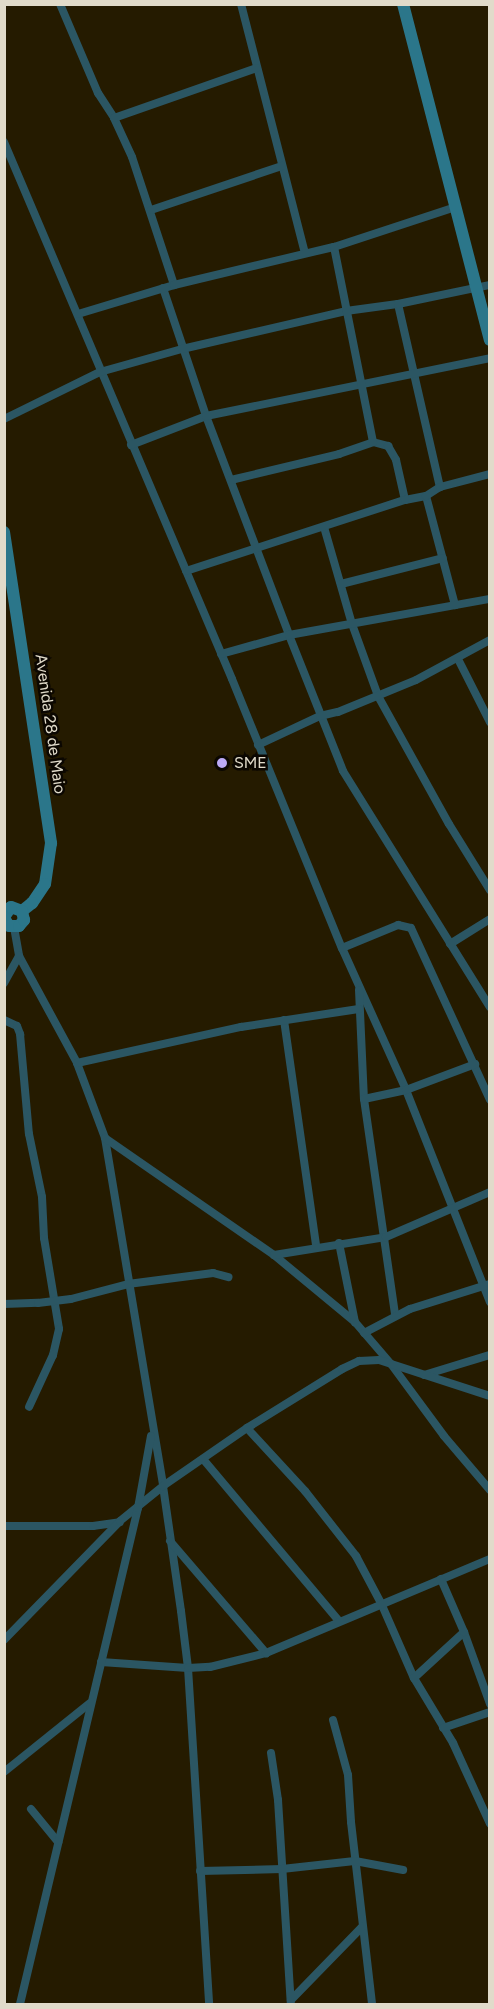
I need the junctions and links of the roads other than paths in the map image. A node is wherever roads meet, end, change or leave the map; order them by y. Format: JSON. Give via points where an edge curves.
{"nodes":[{"id":1,"x":60,"y":4,"type":"edge"},
{"id":2,"x":241,"y":4,"type":"edge"},
{"id":3,"x":403,"y":4,"type":"edge"},
{"id":4,"x":257,"y":68,"type":"junction"},
{"id":5,"x":114,"y":118,"type":"junction"},
{"id":6,"x":4,"y":142,"type":"edge"},
{"id":7,"x":282,"y":166,"type":"junction"},
{"id":8,"x":456,"y":207,"type":"junction"},
{"id":9,"x":151,"y":210,"type":"junction"},
{"id":10,"x":334,"y":247,"type":"junction"},
{"id":11,"x":305,"y":253,"type":"junction"},
{"id":12,"x":174,"y":285,"type":"junction"},
{"id":13,"x":489,"y":285,"type":"edge"},
{"id":14,"x":163,"y":288,"type":"junction"},
{"id":15,"x":476,"y":288,"type":"junction"},
{"id":16,"x":398,"y":304,"type":"junction"},
{"id":17,"x":346,"y":311,"type":"junction"},
{"id":18,"x":78,"y":314,"type":"junction"},
{"id":19,"x":489,"y":340,"type":"edge"},
{"id":20,"x":182,"y":349,"type":"junction"},
{"id":21,"x":489,"y":358,"type":"edge"},
{"id":22,"x":100,"y":372,"type":"junction"},
{"id":23,"x":413,"y":375,"type":"junction"},
{"id":24,"x":360,"y":384,"type":"junction"},
{"id":25,"x":206,"y":416,"type":"junction"},
{"id":26,"x":4,"y":419,"type":"edge"},
{"id":27,"x":373,"y":441,"type":"junction"},
{"id":28,"x":131,"y":445,"type":"junction"},
{"id":29,"x":489,"y":474,"type":"edge"},
{"id":30,"x":231,"y":480,"type":"junction"},
{"id":31,"x":440,"y":487,"type":"junction"},
{"id":32,"x":426,"y":496,"type":"junction"},
{"id":33,"x":405,"y":500,"type":"junction"},
{"id":34,"x":324,"y":527,"type":"junction"},
{"id":35,"x":4,"y":532,"type":"edge"},
{"id":36,"x":255,"y":548,"type":"junction"},
{"id":37,"x":443,"y":558,"type":"junction"},
{"id":38,"x":186,"y":572,"type":"junction"},
{"id":39,"x":341,"y":584,"type":"junction"},
{"id":40,"x":489,"y":599,"type":"edge"},
{"id":41,"x":454,"y":605,"type":"junction"},
{"id":42,"x":352,"y":624,"type":"junction"},
{"id":43,"x":289,"y":635,"type":"junction"},
{"id":44,"x":489,"y":640,"type":"edge"},
{"id":45,"x":221,"y":654,"type":"junction"},
{"id":46,"x":458,"y":659,"type":"junction"},
{"id":47,"x":378,"y":696,"type":"junction"},
{"id":48,"x":320,"y":716,"type":"junction"},
{"id":49,"x":489,"y":722,"type":"edge"},
{"id":50,"x":258,"y":745,"type":"junction"},
{"id":51,"x":489,"y":890,"type":"edge"},
{"id":52,"x":22,"y":911,"type":"junction"},
{"id":53,"x":5,"y":912,"type":"edge"},
{"id":54,"x":4,"y":918,"type":"edge"},
{"id":55,"x":489,"y":919,"type":"edge"},
{"id":56,"x":14,"y":927,"type":"junction"},
{"id":57,"x":450,"y":944,"type":"junction"},
{"id":58,"x":342,"y":948,"type":"junction"},
{"id":59,"x":19,"y":956,"type":"junction"},
{"id":60,"x":4,"y":983,"type":"edge"},
{"id":61,"x":358,"y":986,"type":"junction"},
{"id":62,"x":489,"y":1007,"type":"edge"},
{"id":63,"x":359,"y":1009,"type":"junction"},
{"id":64,"x":4,"y":1020,"type":"edge"},
{"id":65,"x":284,"y":1020,"type":"junction"},
{"id":66,"x":77,"y":1063,"type":"junction"},
{"id":67,"x":474,"y":1064,"type":"junction"},
{"id":68,"x":406,"y":1090,"type":"junction"},
{"id":69,"x":364,"y":1099,"type":"junction"},
{"id":70,"x":489,"y":1100,"type":"edge"},
{"id":71,"x":105,"y":1138,"type":"junction"},
{"id":72,"x":489,"y":1192,"type":"edge"},
{"id":73,"x":453,"y":1209,"type":"junction"},
{"id":74,"x":386,"y":1237,"type":"junction"},
{"id":75,"x":339,"y":1243,"type":"junction"},
{"id":76,"x":316,"y":1246,"type":"junction"},
{"id":77,"x":274,"y":1254,"type":"junction"},
{"id":78,"x":228,"y":1277,"type":"dead end"},
{"id":79,"x":128,"y":1284,"type":"junction"},
{"id":80,"x":486,"y":1285,"type":"edge"},
{"id":81,"x":52,"y":1302,"type":"junction"},
{"id":82,"x":489,"y":1302,"type":"edge"},
{"id":83,"x":4,"y":1304,"type":"edge"},
{"id":84,"x":395,"y":1314,"type":"junction"},
{"id":85,"x":355,"y":1322,"type":"junction"},
{"id":86,"x":364,"y":1333,"type":"junction"},
{"id":87,"x":489,"y":1355,"type":"edge"},
{"id":88,"x":391,"y":1364,"type":"junction"},
{"id":89,"x":424,"y":1376,"type":"junction"},
{"id":90,"x":489,"y":1396,"type":"edge"},
{"id":91,"x":29,"y":1407,"type":"dead end"},
{"id":92,"x":247,"y":1428,"type":"junction"},
{"id":93,"x":152,"y":1430,"type":"junction"},
{"id":94,"x":203,"y":1459,"type":"junction"},
{"id":95,"x":163,"y":1486,"type":"junction"},
{"id":96,"x":489,"y":1490,"type":"edge"},
{"id":97,"x":138,"y":1508,"type":"junction"},
{"id":98,"x":120,"y":1521,"type":"junction"},
{"id":99,"x":4,"y":1526,"type":"edge"},
{"id":100,"x":170,"y":1541,"type":"junction"},
{"id":101,"x":489,"y":1559,"type":"edge"},
{"id":102,"x":441,"y":1579,"type":"junction"},
{"id":103,"x":381,"y":1603,"type":"junction"},
{"id":104,"x":339,"y":1621,"type":"junction"},
{"id":105,"x":464,"y":1632,"type":"junction"},
{"id":106,"x":4,"y":1640,"type":"edge"},
{"id":107,"x":266,"y":1653,"type":"junction"},
{"id":108,"x":101,"y":1662,"type":"junction"},
{"id":109,"x":188,"y":1668,"type":"junction"},
{"id":110,"x":414,"y":1678,"type":"junction"},
{"id":111,"x":91,"y":1702,"type":"junction"},
{"id":112,"x":489,"y":1704,"type":"edge"},
{"id":113,"x":489,"y":1712,"type":"edge"},
{"id":114,"x":333,"y":1720,"type":"dead end"},
{"id":115,"x":443,"y":1728,"type":"junction"},
{"id":116,"x":271,"y":1753,"type":"dead end"},
{"id":117,"x":4,"y":1772,"type":"edge"},
{"id":118,"x":31,"y":1809,"type":"dead end"},
{"id":119,"x":489,"y":1824,"type":"edge"},
{"id":120,"x":58,"y":1842,"type":"junction"},
{"id":121,"x":355,"y":1861,"type":"junction"},
{"id":122,"x":282,"y":1869,"type":"junction"},
{"id":123,"x":403,"y":1870,"type":"dead end"},
{"id":124,"x":200,"y":1871,"type":"junction"},
{"id":125,"x":362,"y":1927,"type":"junction"},
{"id":126,"x":291,"y":2002,"type":"edge"},
{"id":127,"x":20,"y":2004,"type":"edge"},
{"id":128,"x":209,"y":2004,"type":"edge"},
{"id":129,"x":372,"y":2004,"type":"edge"}],
"edges":[{"from":1,"to":5,"type":"street","via":[[98,93]]},
{"from":2,"to":4,"type":"street"},
{"from":3,"to":8,"type":"street"},
{"from":4,"to":5,"type":"street"},
{"from":4,"to":7,"type":"street"},
{"from":5,"to":9,"type":"street"},
{"from":6,"to":18,"type":"street"},
{"from":7,"to":9,"type":"street"},
{"from":7,"to":11,"type":"street"},
{"from":8,"to":10,"type":"street"},
{"from":8,"to":15,"type":"street"},
{"from":9,"to":12,"type":"street"},
{"from":10,"to":11,"type":"street"},
{"from":10,"to":17,"type":"street"},
{"from":11,"to":12,"type":"street"},
{"from":12,"to":14,"type":"street"},
{"from":13,"to":15,"type":"street"},
{"from":14,"to":18,"type":"street"},
{"from":14,"to":20,"type":"street"},
{"from":15,"to":16,"type":"street"},
{"from":15,"to":19,"type":"street"},
{"from":16,"to":17,"type":"street"},
{"from":16,"to":23,"type":"street"},
{"from":17,"to":20,"type":"street"},
{"from":17,"to":24,"type":"street"},
{"from":18,"to":22,"type":"street"},
{"from":20,"to":22,"type":"street"},
{"from":20,"to":25,"type":"street"},
{"from":21,"to":23,"type":"street"},
{"from":22,"to":26,"type":"street"},
{"from":22,"to":28,"type":"street"},
{"from":23,"to":24,"type":"street"},
{"from":23,"to":31,"type":"street"},
{"from":24,"to":25,"type":"street"},
{"from":24,"to":27,"type":"street"},
{"from":25,"to":28,"type":"street"},
{"from":25,"to":30,"type":"street"},
{"from":27,"to":30,"type":"street","via":[[339,454]]},
{"from":27,"to":33,"type":"street","via":[[388,446],[396,460]]},
{"from":28,"to":38,"type":"street"},
{"from":29,"to":31,"type":"street"},
{"from":30,"to":36,"type":"street"},
{"from":31,"to":32,"type":"street"},
{"from":32,"to":33,"type":"street"},
{"from":32,"to":37,"type":"street"},
{"from":33,"to":34,"type":"street"},
{"from":34,"to":36,"type":"street"},
{"from":34,"to":39,"type":"street"},
{"from":35,"to":52,"type":"street","name":"Avenida 28 de Maio","via":[[51,843],[45,884]]},
{"from":36,"to":38,"type":"street"},
{"from":36,"to":43,"type":"street"},
{"from":37,"to":39,"type":"street"},
{"from":37,"to":41,"type":"street"},
{"from":38,"to":45,"type":"street"},
{"from":39,"to":42,"type":"street"},
{"from":40,"to":41,"type":"street"},
{"from":41,"to":42,"type":"street"},
{"from":42,"to":43,"type":"street"},
{"from":42,"to":47,"type":"street"},
{"from":43,"to":45,"type":"street"},
{"from":43,"to":48,"type":"street"},
{"from":44,"to":46,"type":"street"},
{"from":45,"to":50,"type":"street"},
{"from":46,"to":47,"type":"street"},
{"from":46,"to":49,"type":"street"},
{"from":47,"to":48,"type":"street"},
{"from":47,"to":51,"type":"street"},
{"from":48,"to":50,"type":"street"},
{"from":48,"to":57,"type":"street","via":[[344,771]]},
{"from":50,"to":58,"type":"street"},
{"from":52,"to":53,"type":"street","via":[[11,908]]},
{"from":52,"to":56,"type":"street","via":[[22,924]]},
{"from":53,"to":54,"type":"street"},
{"from":54,"to":56,"type":"street"},
{"from":55,"to":57,"type":"street"},
{"from":56,"to":59,"type":"street"},
{"from":57,"to":62,"type":"street"},
{"from":58,"to":61,"type":"street"},
{"from":58,"to":67,"type":"street","via":[[398,925],[411,928]]},
{"from":59,"to":60,"type":"street"},
{"from":59,"to":66,"type":"street"},
{"from":61,"to":63,"type":"street"},
{"from":61,"to":68,"type":"street"},
{"from":63,"to":65,"type":"street"},
{"from":63,"to":69,"type":"street"},
{"from":64,"to":81,"type":"street","via":[[17,1026],[20,1034]]},
{"from":65,"to":66,"type":"street"},
{"from":65,"to":76,"type":"street"},
{"from":66,"to":71,"type":"street"},
{"from":67,"to":68,"type":"street"},
{"from":67,"to":70,"type":"street"},
{"from":68,"to":69,"type":"street"},
{"from":68,"to":73,"type":"street"},
{"from":69,"to":74,"type":"street"},
{"from":71,"to":77,"type":"street"},
{"from":71,"to":79,"type":"street"},
{"from":72,"to":73,"type":"street"},
{"from":73,"to":74,"type":"street"},
{"from":73,"to":80,"type":"street"},
{"from":74,"to":75,"type":"street"},
{"from":74,"to":84,"type":"street"},
{"from":75,"to":76,"type":"street"},
{"from":75,"to":85,"type":"street"},
{"from":76,"to":77,"type":"street"},
{"from":77,"to":85,"type":"street"},
{"from":78,"to":79,"type":"street","via":[[213,1273]]},
{"from":79,"to":81,"type":"street"},
{"from":79,"to":93,"type":"street"},
{"from":80,"to":82,"type":"street"},
{"from":80,"to":84,"type":"street"},
{"from":81,"to":83,"type":"street"},
{"from":81,"to":91,"type":"street","via":[[59,1329],[57,1341]]},
{"from":84,"to":86,"type":"street"},
{"from":85,"to":86,"type":"street"},
{"from":86,"to":88,"type":"street"},
{"from":87,"to":89,"type":"street"},
{"from":88,"to":89,"type":"street"},
{"from":88,"to":92,"type":"street","via":[[369,1359],[342,1369]]},
{"from":88,"to":96,"type":"street"},
{"from":89,"to":90,"type":"street"},
{"from":92,"to":94,"type":"street"},
{"from":92,"to":103,"type":"street","via":[[305,1491],[356,1556]]},
{"from":93,"to":95,"type":"street"},
{"from":93,"to":97,"type":"street"},
{"from":94,"to":95,"type":"street"},
{"from":94,"to":104,"type":"street"},
{"from":95,"to":97,"type":"street"},
{"from":95,"to":100,"type":"street"},
{"from":97,"to":98,"type":"street"},
{"from":97,"to":108,"type":"street"},
{"from":98,"to":99,"type":"street","via":[[84,1526]]},
{"from":98,"to":106,"type":"street"},
{"from":100,"to":107,"type":"street"},
{"from":100,"to":109,"type":"street"},
{"from":101,"to":102,"type":"street"},
{"from":102,"to":103,"type":"street"},
{"from":102,"to":105,"type":"street"},
{"from":103,"to":104,"type":"street"},
{"from":103,"to":110,"type":"street"},
{"from":104,"to":107,"type":"street"},
{"from":105,"to":110,"type":"street"},
{"from":105,"to":112,"type":"street"},
{"from":107,"to":109,"type":"street","via":[[210,1667]]},
{"from":108,"to":109,"type":"street"},
{"from":108,"to":111,"type":"street"},
{"from":109,"to":124,"type":"street"},
{"from":110,"to":115,"type":"street"},
{"from":111,"to":117,"type":"street"},
{"from":111,"to":120,"type":"street"},
{"from":113,"to":115,"type":"street"},
{"from":114,"to":121,"type":"street","via":[[348,1775]]},
{"from":115,"to":119,"type":"street"},
{"from":116,"to":122,"type":"street"},
{"from":118,"to":120,"type":"street"},
{"from":120,"to":127,"type":"street"},
{"from":121,"to":122,"type":"street"},
{"from":121,"to":123,"type":"street"},
{"from":121,"to":125,"type":"street"},
{"from":122,"to":124,"type":"street"},
{"from":122,"to":126,"type":"street"},
{"from":124,"to":128,"type":"street"},
{"from":125,"to":126,"type":"street"},
{"from":125,"to":129,"type":"street"}]}
